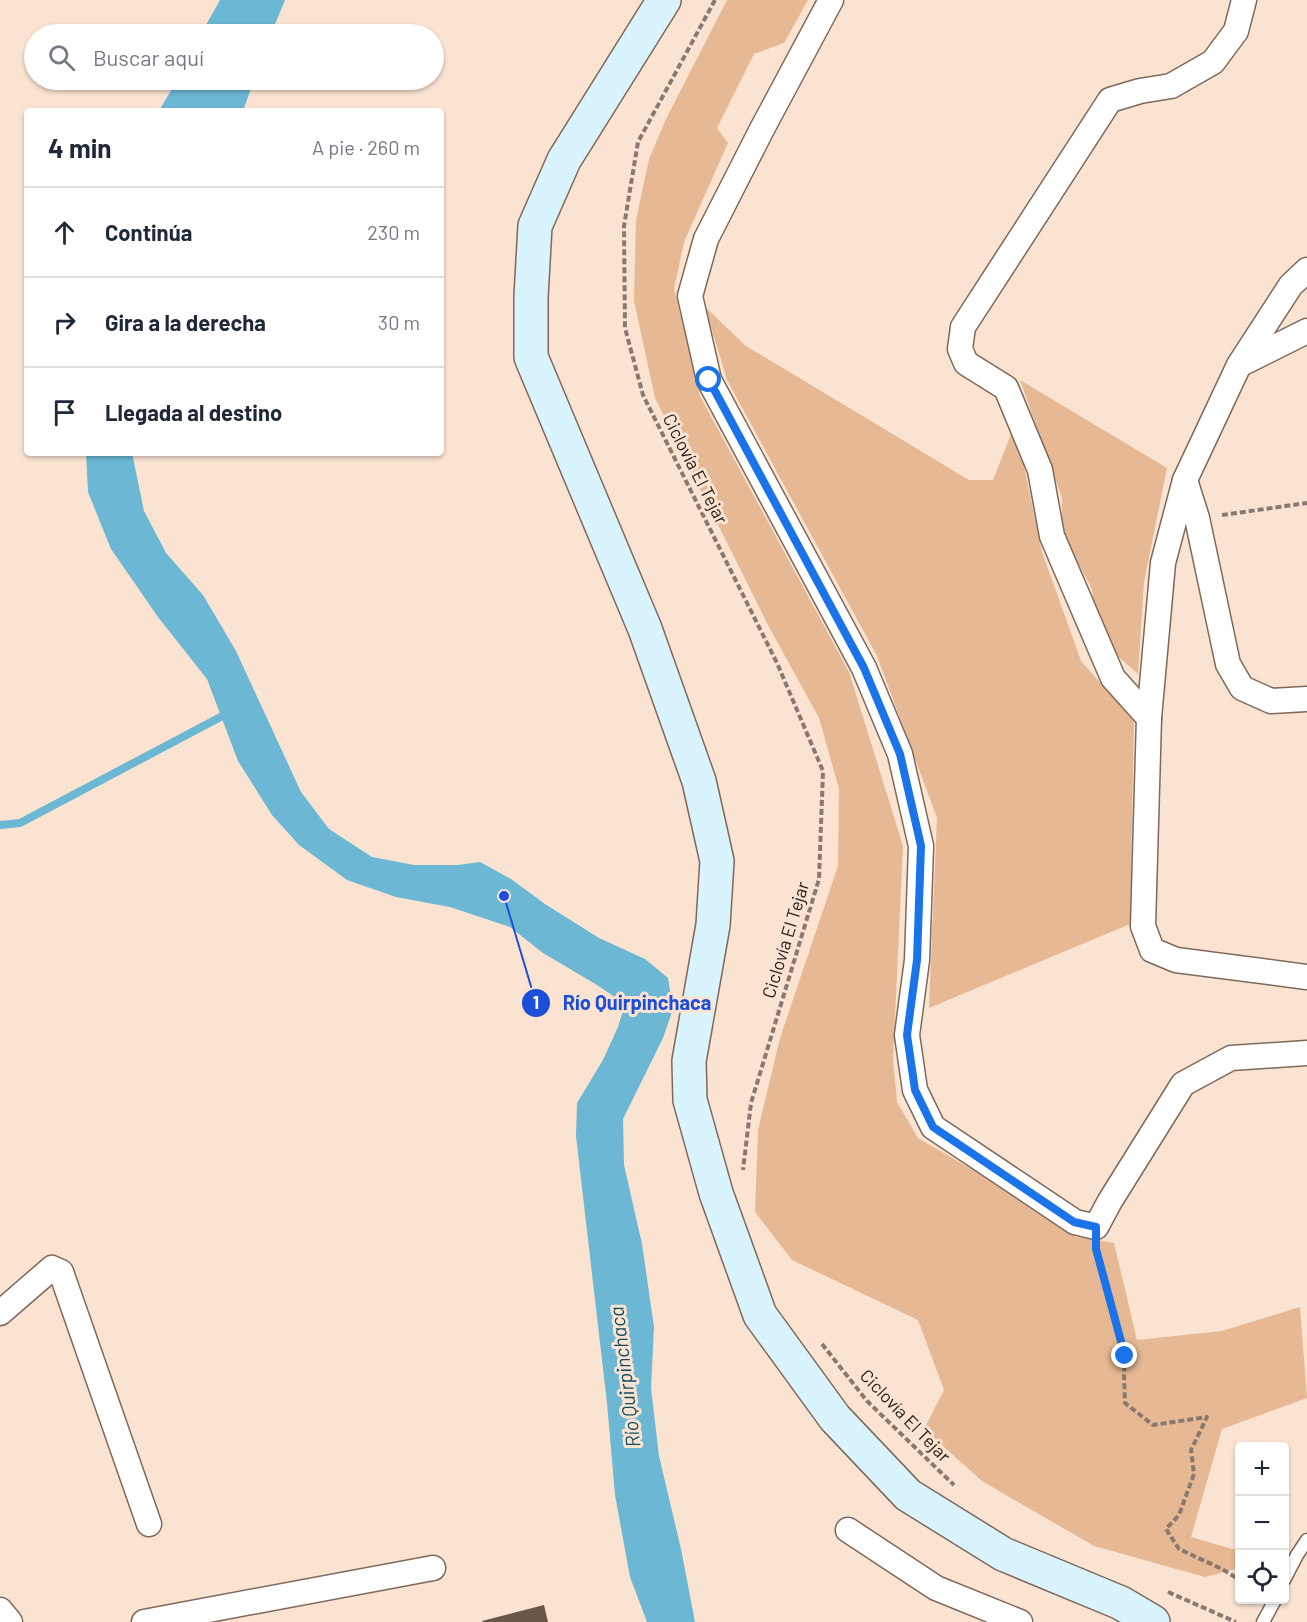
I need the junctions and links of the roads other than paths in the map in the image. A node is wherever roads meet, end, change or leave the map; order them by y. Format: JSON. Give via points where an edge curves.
{"nodes":[{"id":1,"x":664,"y":0,"type":"edge"},
{"id":2,"x":831,"y":0,"type":"edge"},
{"id":3,"x":1244,"y":0,"type":"edge"},
{"id":4,"x":1307,"y":270,"type":"edge"},
{"id":5,"x":1307,"y":332,"type":"edge"},
{"id":6,"x":1239,"y":365,"type":"junction"},
{"id":7,"x":1185,"y":480,"type":"junction"},
{"id":8,"x":1307,"y":699,"type":"edge"},
{"id":9,"x":1149,"y":718,"type":"junction"},
{"id":10,"x":1307,"y":977,"type":"edge"},
{"id":11,"x":1307,"y":1053,"type":"edge"},
{"id":12,"x":0,"y":1313,"type":"edge"},
{"id":13,"x":149,"y":1524,"type":"dead end"},
{"id":14,"x":848,"y":1530,"type":"dead end"},
{"id":15,"x":1307,"y":1540,"type":"edge"},
{"id":16,"x":433,"y":1568,"type":"dead end"},
{"id":17,"x":1289,"y":1570,"type":"edge"},
{"id":18,"x":1272,"y":1604,"type":"edge"},
{"id":19,"x":0,"y":1610,"type":"edge"},
{"id":20,"x":10,"y":1622,"type":"edge"},
{"id":21,"x":144,"y":1622,"type":"edge"},
{"id":22,"x":1020,"y":1622,"type":"edge"},
{"id":23,"x":1153,"y":1622,"type":"edge"},
{"id":24,"x":1263,"y":1622,"type":"edge"}],
"edges":[{"from":1,"to":23,"type":"street","via":[[564,160],[535,226],[531,357],[645,629],[699,781],[717,861],[713,926],[689,1060],[690,1100],[716,1193],[760,1315],[835,1418],[908,1495],[1003,1554],[1121,1603]]},
{"from":2,"to":11,"type":"street","via":[[706,239],[690,296],[709,380],[864,668],[900,754],[921,846],[917,960],[907,1035],[915,1090],[933,1127],[1074,1222],[1096,1227],[1183,1084],[1231,1058]]},
{"from":3,"to":9,"type":"street","via":[[1236,31],[1213,62],[1171,86],[1110,100],[963,327],[960,349],[966,363],[1006,388],[1040,471],[1052,536],[1113,678]]},
{"from":4,"to":6,"type":"street","via":[[1291,285]]},
{"from":5,"to":6,"type":"street"},
{"from":6,"to":7,"type":"street"},
{"from":7,"to":8,"type":"street","via":[[1197,518],[1228,664],[1242,688],[1270,701]]},
{"from":7,"to":9,"type":"street","via":[[1163,563]]},
{"from":9,"to":10,"type":"street","via":[[1143,926],[1152,950],[1176,960]]},
{"from":12,"to":13,"type":"street","via":[[52,1268],[61,1272]]},
{"from":14,"to":22,"type":"street","via":[[936,1588]]},
{"from":15,"to":17,"type":"lane"},
{"from":16,"to":21,"type":"street"},
{"from":18,"to":24,"type":"lane"},
{"from":19,"to":20,"type":"street"}]}
